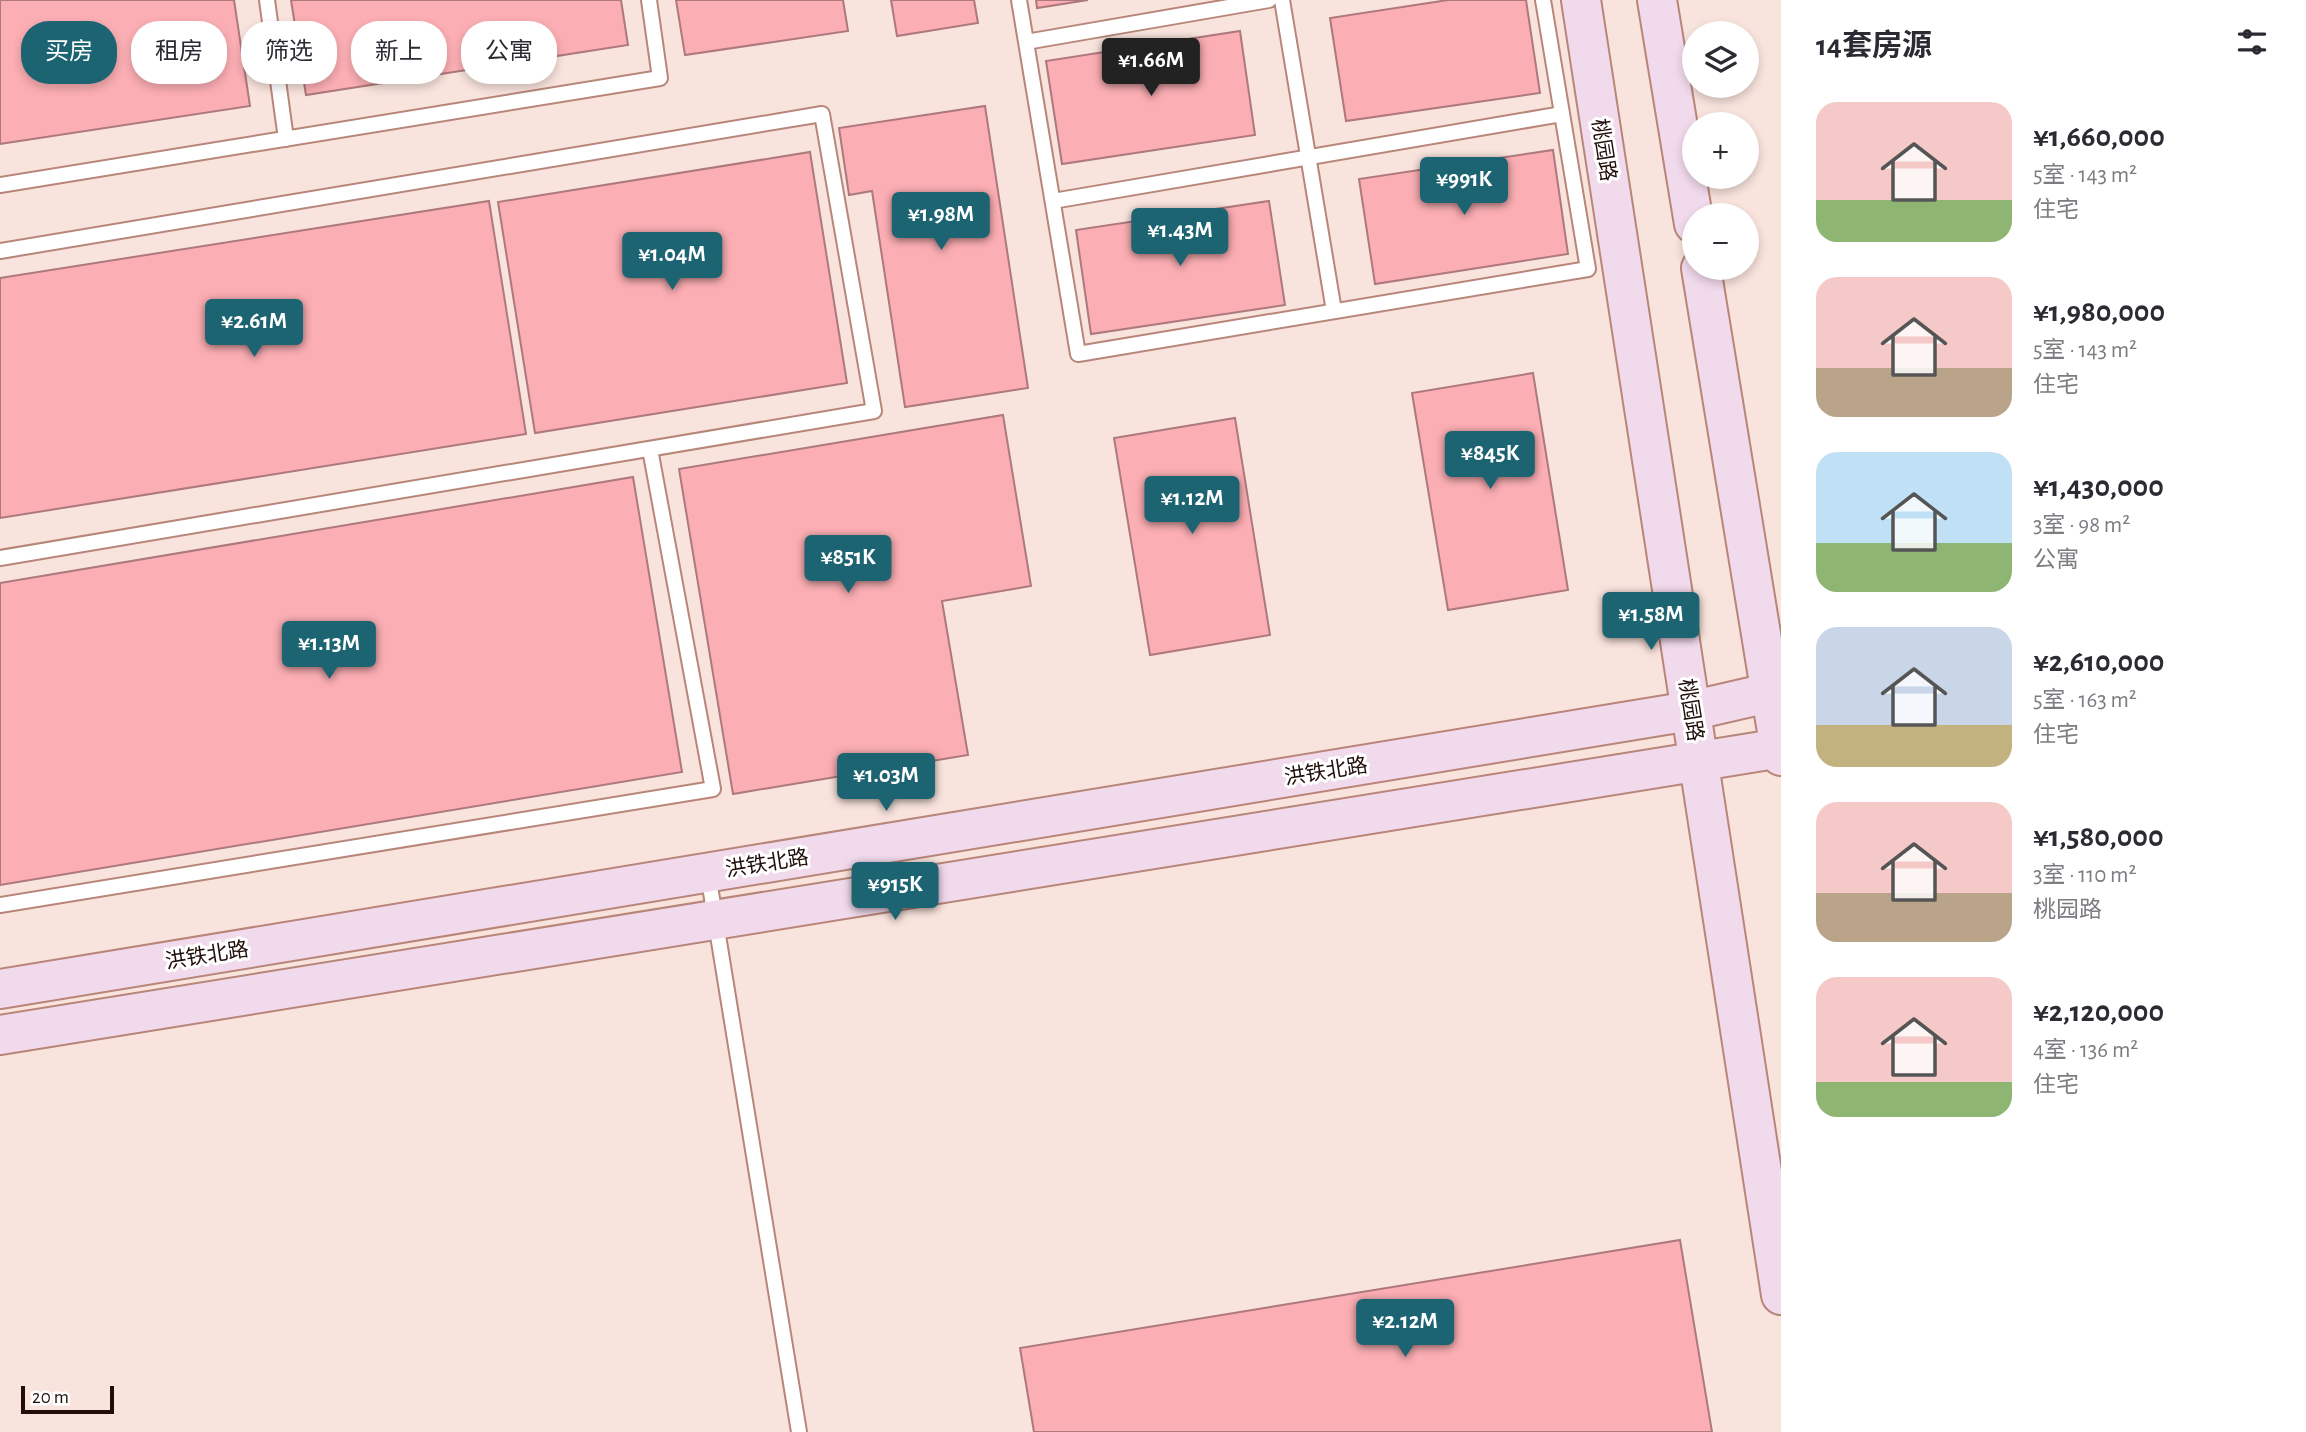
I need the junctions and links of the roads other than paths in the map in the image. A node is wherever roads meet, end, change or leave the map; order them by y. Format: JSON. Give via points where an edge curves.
{"nodes":[{"id":1,"x":267,"y":0,"type":"edge"},
{"id":2,"x":649,"y":0,"type":"edge"},
{"id":3,"x":1019,"y":0,"type":"edge"},
{"id":4,"x":1269,"y":0,"type":"edge"},
{"id":5,"x":1282,"y":0,"type":"edge"},
{"id":6,"x":1543,"y":0,"type":"edge"},
{"id":7,"x":1581,"y":0,"type":"edge"},
{"id":8,"x":1657,"y":0,"type":"edge"},
{"id":9,"x":1026,"y":41,"type":"junction"},
{"id":10,"x":1562,"y":114,"type":"junction"},
{"id":11,"x":286,"y":139,"type":"junction"},
{"id":12,"x":1308,"y":156,"type":"junction"},
{"id":13,"x":0,"y":185,"type":"edge"},
{"id":14,"x":1053,"y":201,"type":"junction"},
{"id":15,"x":1691,"y":203,"type":"edge"},
{"id":16,"x":0,"y":251,"type":"edge"},
{"id":17,"x":1703,"y":280,"type":"edge"},
{"id":18,"x":1334,"y":312,"type":"junction"},
{"id":19,"x":650,"y":449,"type":"junction"},
{"id":20,"x":0,"y":558,"type":"edge"},
{"id":21,"x":1776,"y":691,"type":"edge"},
{"id":22,"x":1690,"y":710,"type":"junction"},
{"id":23,"x":1781,"y":751,"type":"edge"},
{"id":24,"x":1699,"y":761,"type":"junction"},
{"id":25,"x":708,"y":872,"type":"junction"},
{"id":26,"x":0,"y":905,"type":"edge"},
{"id":27,"x":716,"y":921,"type":"junction"},
{"id":28,"x":0,"y":989,"type":"edge"},
{"id":29,"x":0,"y":1035,"type":"edge"},
{"id":30,"x":1781,"y":1296,"type":"edge"},
{"id":31,"x":799,"y":1432,"type":"edge"}],
"edges":[{"from":1,"to":11,"type":"lane"},
{"from":2,"to":11,"type":"lane","via":[[660,78]]},
{"from":3,"to":9,"type":"lane"},
{"from":4,"to":9,"type":"lane"},
{"from":5,"to":12,"type":"lane"},
{"from":6,"to":10,"type":"lane"},
{"from":7,"to":22,"type":"street","name":"桃园路"},
{"from":8,"to":15,"type":"street"},
{"from":9,"to":14,"type":"lane"},
{"from":10,"to":12,"type":"lane"},
{"from":10,"to":18,"type":"lane","via":[[1588,269]]},
{"from":11,"to":13,"type":"lane"},
{"from":12,"to":14,"type":"lane"},
{"from":12,"to":18,"type":"lane"},
{"from":14,"to":18,"type":"lane","via":[[1079,354]]},
{"from":16,"to":19,"type":"lane","via":[[822,114],[874,411]]},
{"from":17,"to":21,"type":"street"},
{"from":19,"to":20,"type":"lane"},
{"from":19,"to":26,"type":"lane","via":[[713,789]]},
{"from":21,"to":22,"type":"street","name":"洪铁北路"},
{"from":21,"to":23,"type":"street"},
{"from":22,"to":24,"type":"street","name":"桃园路"},
{"from":22,"to":25,"type":"street","name":"洪铁北路"},
{"from":23,"to":24,"type":"street"},
{"from":24,"to":27,"type":"street"},
{"from":24,"to":30,"type":"street","name":"桃园路"},
{"from":25,"to":27,"type":"lane"},
{"from":25,"to":28,"type":"street","name":"洪铁北路"},
{"from":27,"to":29,"type":"street"},
{"from":27,"to":31,"type":"lane"}]}
